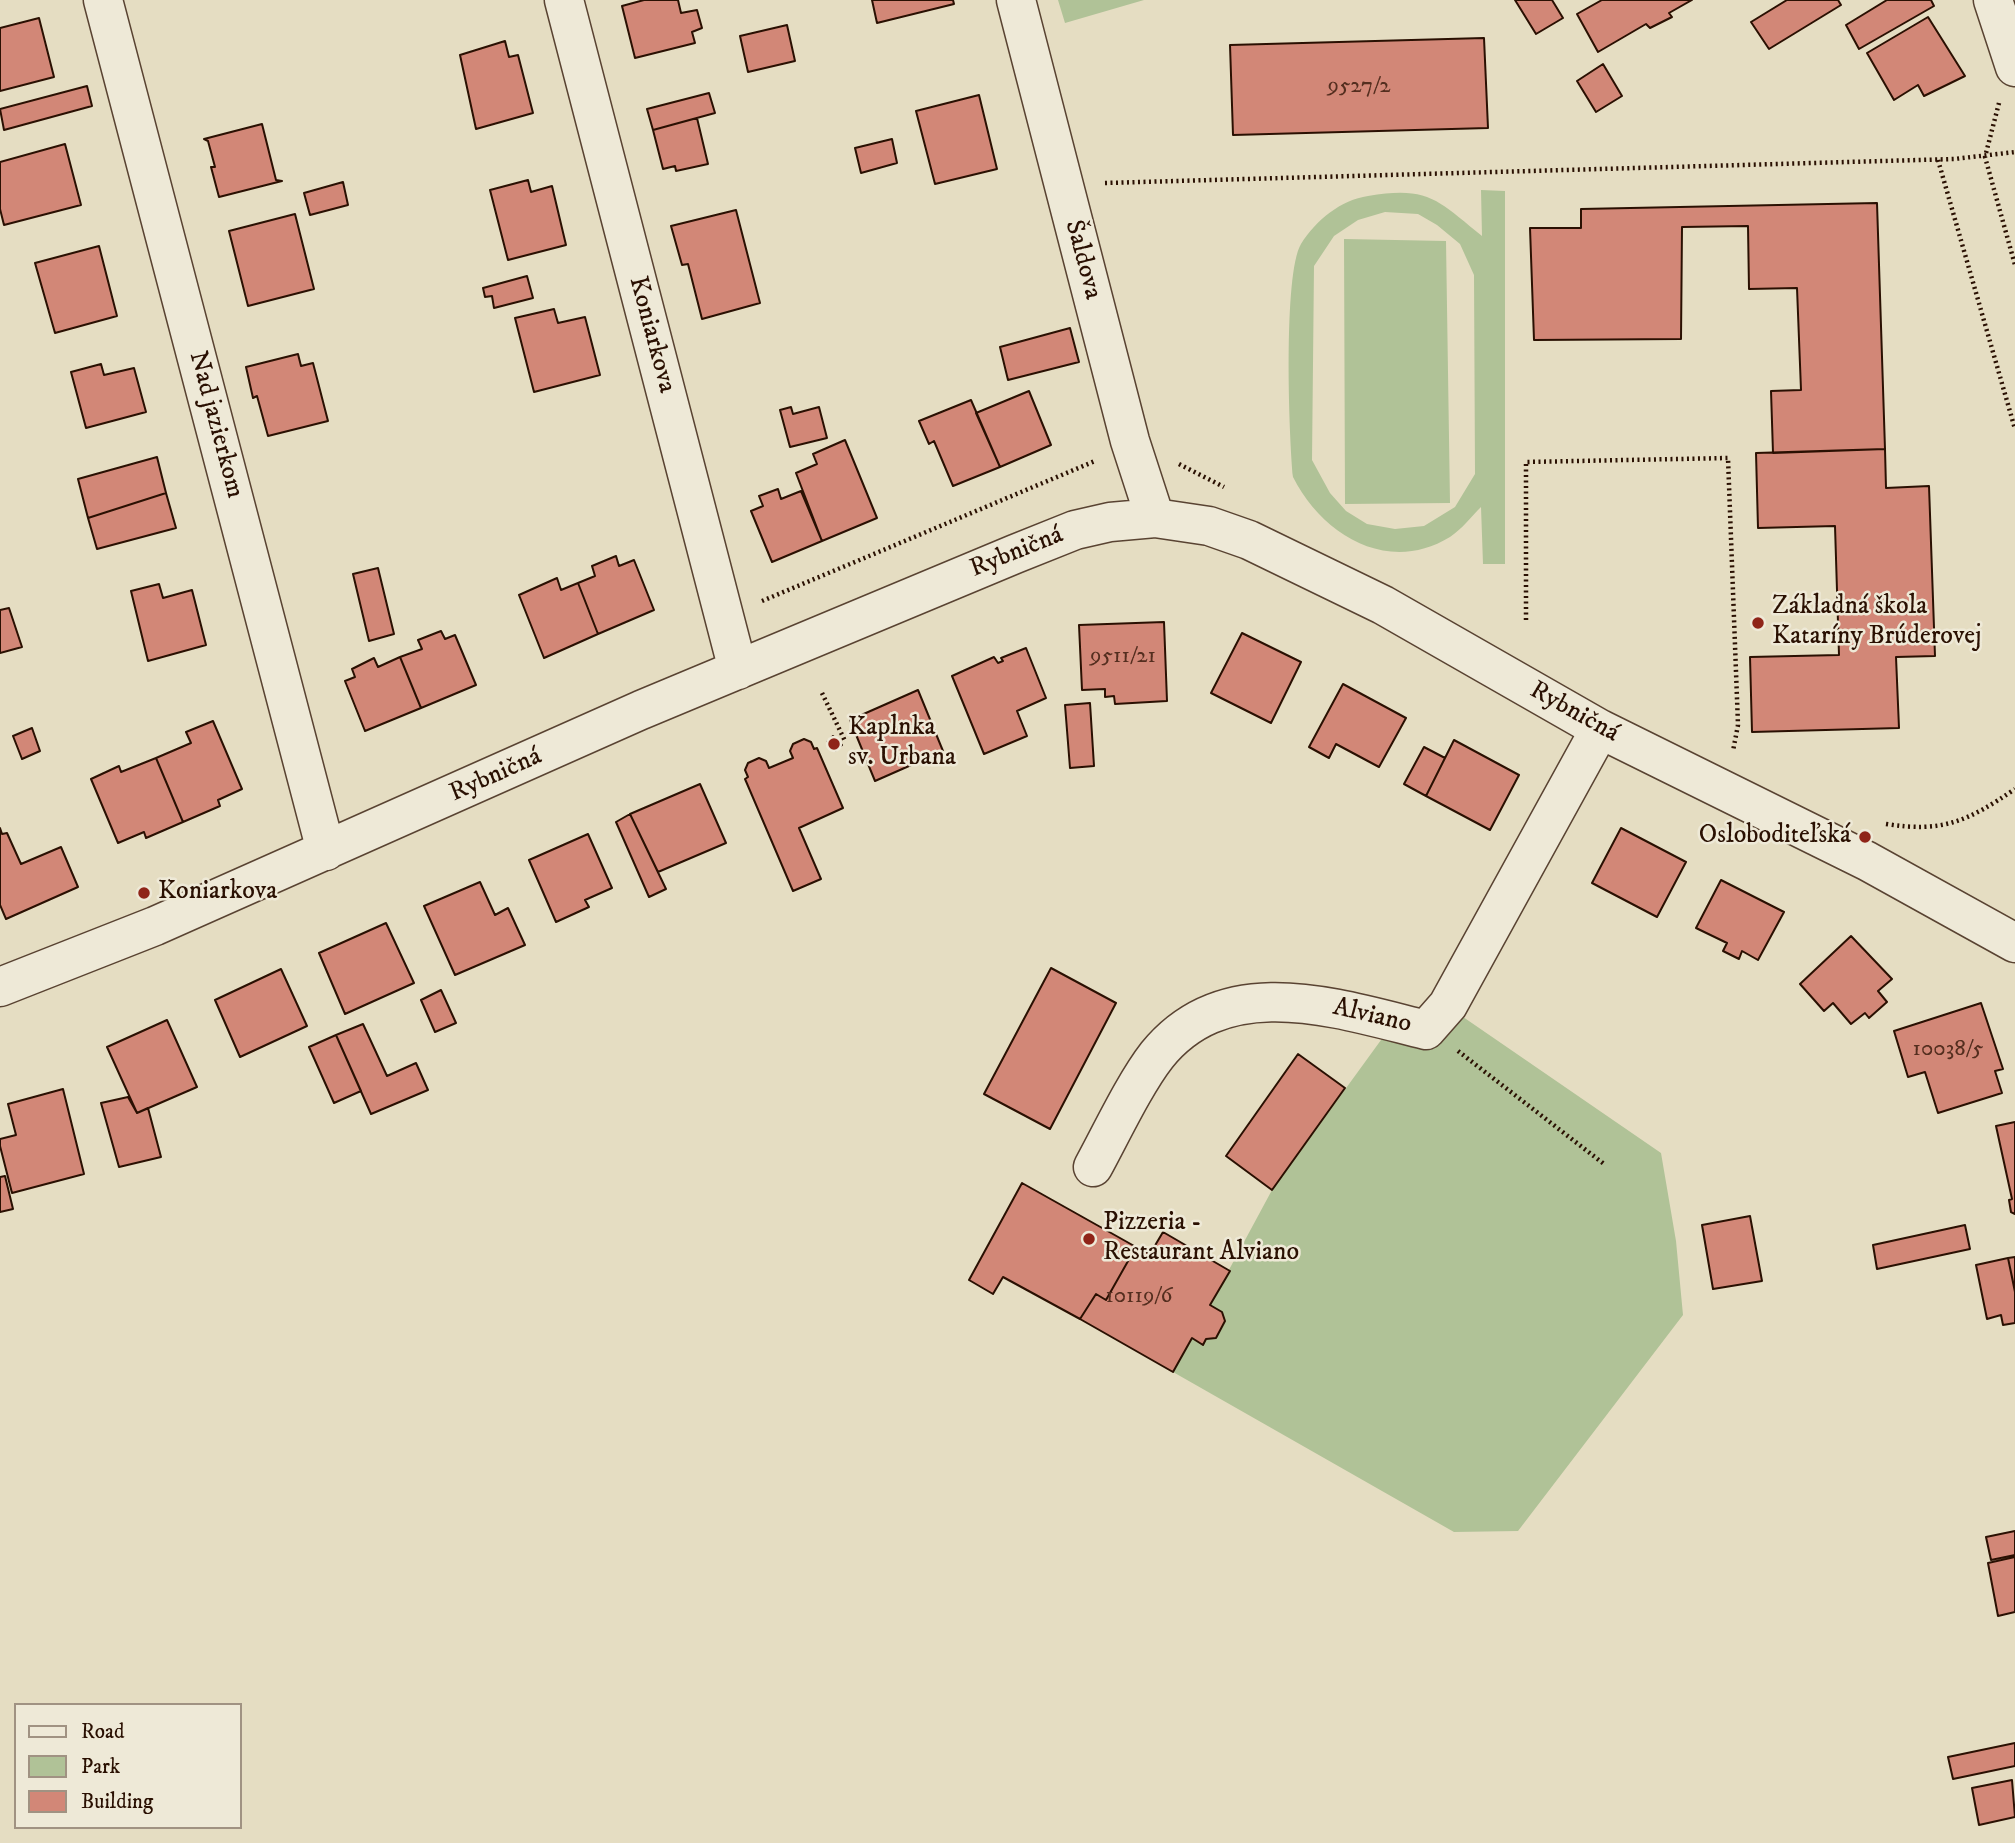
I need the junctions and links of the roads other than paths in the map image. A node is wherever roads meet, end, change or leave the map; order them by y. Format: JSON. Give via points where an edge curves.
{"nodes":[{"id":1,"x":103,"y":0,"type":"edge"},
{"id":2,"x":564,"y":0,"type":"edge"},
{"id":3,"x":1016,"y":0,"type":"edge"},
{"id":4,"x":2003,"y":10,"type":"edge"},
{"id":5,"x":2011,"y":82,"type":"edge"},
{"id":6,"x":1156,"y":518,"type":"junction"},
{"id":7,"x":738,"y":670,"type":"junction"},
{"id":8,"x":1600,"y":729,"type":"junction"},
{"id":9,"x":326,"y":851,"type":"junction"},
{"id":10,"x":2015,"y":943,"type":"edge"},
{"id":11,"x":0,"y":987,"type":"edge"},
{"id":12,"x":1093,"y":1167,"type":"dead end"}],
"edges":[{"from":1,"to":9,"type":"street","name":"Nad jazierkom"},
{"from":2,"to":7,"type":"street","name":"Koniarkova"},
{"from":3,"to":6,"type":"street","name":"Šaldova","via":[[1130,442]]},
{"from":4,"to":5,"type":"street"},
{"from":6,"to":7,"type":"street","name":"Rybničná","via":[[1075,530]]},
{"from":6,"to":8,"type":"street","name":"Rybničná","via":[[1209,526],[1284,556],[1383,605]]},
{"from":7,"to":9,"type":"street","name":"Rybničná"},
{"from":8,"to":10,"type":"street","name":"Rybničná","via":[[1736,774],[1867,861]]},
{"from":8,"to":12,"type":"street","name":"Alviano","via":[[1448,1005],[1427,1028],[1307,1002],[1254,1002],[1192,1020],[1156,1056]]},
{"from":9,"to":11,"type":"street","name":"Rybničná"}]}
